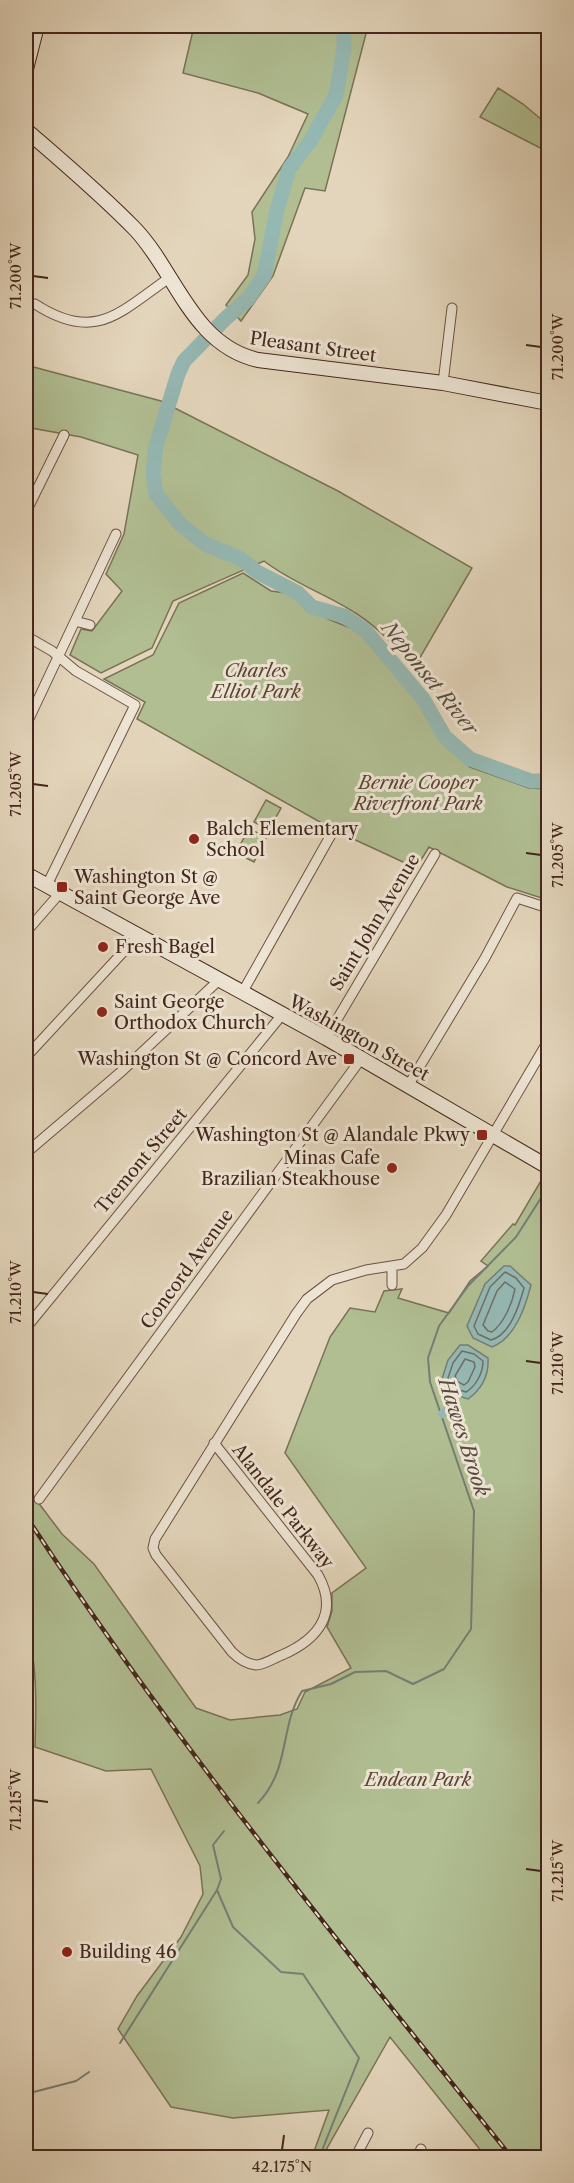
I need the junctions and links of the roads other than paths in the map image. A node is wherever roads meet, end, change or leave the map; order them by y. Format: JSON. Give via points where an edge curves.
{"nodes":[{"id":1,"x":37,"y":26,"type":"edge"},
{"id":2,"x":26,"y":68,"type":"edge"},
{"id":3,"x":26,"y":130,"type":"edge"},
{"id":4,"x":169,"y":278,"type":"junction"},
{"id":5,"x":35,"y":304,"type":"dead end"},
{"id":6,"x":452,"y":308,"type":"dead end"},
{"id":7,"x":443,"y":383,"type":"junction"},
{"id":8,"x":549,"y":403,"type":"edge"},
{"id":9,"x":64,"y":435,"type":"dead end"},
{"id":10,"x":26,"y":512,"type":"edge"},
{"id":11,"x":116,"y":534,"type":"dead end"},
{"id":12,"x":75,"y":621,"type":"junction"},
{"id":13,"x":90,"y":625,"type":"dead end"},
{"id":14,"x":26,"y":636,"type":"edge"},
{"id":15,"x":60,"y":658,"type":"junction"},
{"id":16,"x":26,"y":725,"type":"edge"},
{"id":17,"x":332,"y":833,"type":"dead end"},
{"id":18,"x":435,"y":854,"type":"dead end"},
{"id":19,"x":26,"y":874,"type":"edge"},
{"id":20,"x":47,"y":885,"type":"junction"},
{"id":21,"x":60,"y":893,"type":"junction"},
{"id":22,"x":549,"y":908,"type":"edge"},
{"id":23,"x":26,"y":932,"type":"edge"},
{"id":24,"x":137,"y":937,"type":"junction"},
{"id":25,"x":218,"y":981,"type":"junction"},
{"id":26,"x":242,"y":993,"type":"junction"},
{"id":27,"x":281,"y":1016,"type":"junction"},
{"id":28,"x":326,"y":1038,"type":"junction"},
{"id":29,"x":549,"y":1041,"type":"edge"},
{"id":30,"x":26,"y":1057,"type":"edge"},
{"id":31,"x":362,"y":1059,"type":"junction"},
{"id":32,"x":408,"y":1086,"type":"junction"},
{"id":33,"x":494,"y":1135,"type":"junction"},
{"id":34,"x":26,"y":1153,"type":"edge"},
{"id":35,"x":548,"y":1167,"type":"edge"},
{"id":36,"x":392,"y":1267,"type":"junction"},
{"id":37,"x":392,"y":1285,"type":"dead end"},
{"id":38,"x":26,"y":1328,"type":"edge"},
{"id":39,"x":214,"y":1443,"type":"junction"},
{"id":40,"x":39,"y":1499,"type":"dead end"},
{"id":41,"x":368,"y":2133,"type":"dead end"},
{"id":42,"x":355,"y":2157,"type":"edge"}],
"edges":[{"from":1,"to":2,"type":"main road"},
{"from":3,"to":4,"type":"main road","name":"Pleasant Street","via":[[135,230]]},
{"from":4,"to":5,"type":"street","via":[[104,322],[70,321]]},
{"from":4,"to":7,"type":"main road","name":"Pleasant Street","via":[[192,313],[236,354]]},
{"from":6,"to":7,"type":"street"},
{"from":7,"to":8,"type":"main road","name":"Pleasant Street"},
{"from":9,"to":10,"type":"street"},
{"from":11,"to":12,"type":"street"},
{"from":12,"to":13,"type":"street"},
{"from":12,"to":15,"type":"street"},
{"from":14,"to":15,"type":"street"},
{"from":15,"to":16,"type":"street"},
{"from":15,"to":20,"type":"street","via":[[135,705]]},
{"from":17,"to":26,"type":"street"},
{"from":18,"to":28,"type":"street","name":"Saint John Avenue"},
{"from":19,"to":20,"type":"main road","name":"Washington Street"},
{"from":20,"to":21,"type":"main road","name":"Washington Street"},
{"from":21,"to":23,"type":"street"},
{"from":21,"to":24,"type":"main road","name":"Washington Street"},
{"from":22,"to":32,"type":"street","via":[[517,898]]},
{"from":24,"to":25,"type":"main road","name":"Washington Street"},
{"from":24,"to":30,"type":"street"},
{"from":25,"to":26,"type":"main road","name":"Washington Street"},
{"from":25,"to":34,"type":"street"},
{"from":26,"to":27,"type":"main road","name":"Washington Street"},
{"from":27,"to":28,"type":"main road","name":"Washington Street"},
{"from":27,"to":38,"type":"street","name":"Tremont Street"},
{"from":28,"to":31,"type":"main road","name":"Washington Street"},
{"from":29,"to":33,"type":"street","name":"Alandale Parkway"},
{"from":31,"to":32,"type":"main road","name":"Washington Street"},
{"from":31,"to":40,"type":"street","name":"Concord Avenue"},
{"from":32,"to":33,"type":"main road","name":"Washington Street"},
{"from":33,"to":35,"type":"main road","name":"Washington Street"},
{"from":33,"to":36,"type":"street","name":"Alandale Parkway","via":[[432,1237],[413,1258]]},
{"from":36,"to":37,"type":"street"},
{"from":36,"to":39,"type":"street","name":"Alandale Parkway","via":[[345,1275],[307,1299]]},
{"from":39,"to":39,"type":"street","name":"Alandale Parkway","via":[[153,1548],[232,1652],[243,1661],[258,1665],[292,1650],[318,1630],[326,1612],[326,1590]]},
{"from":41,"to":42,"type":"street"}]}
